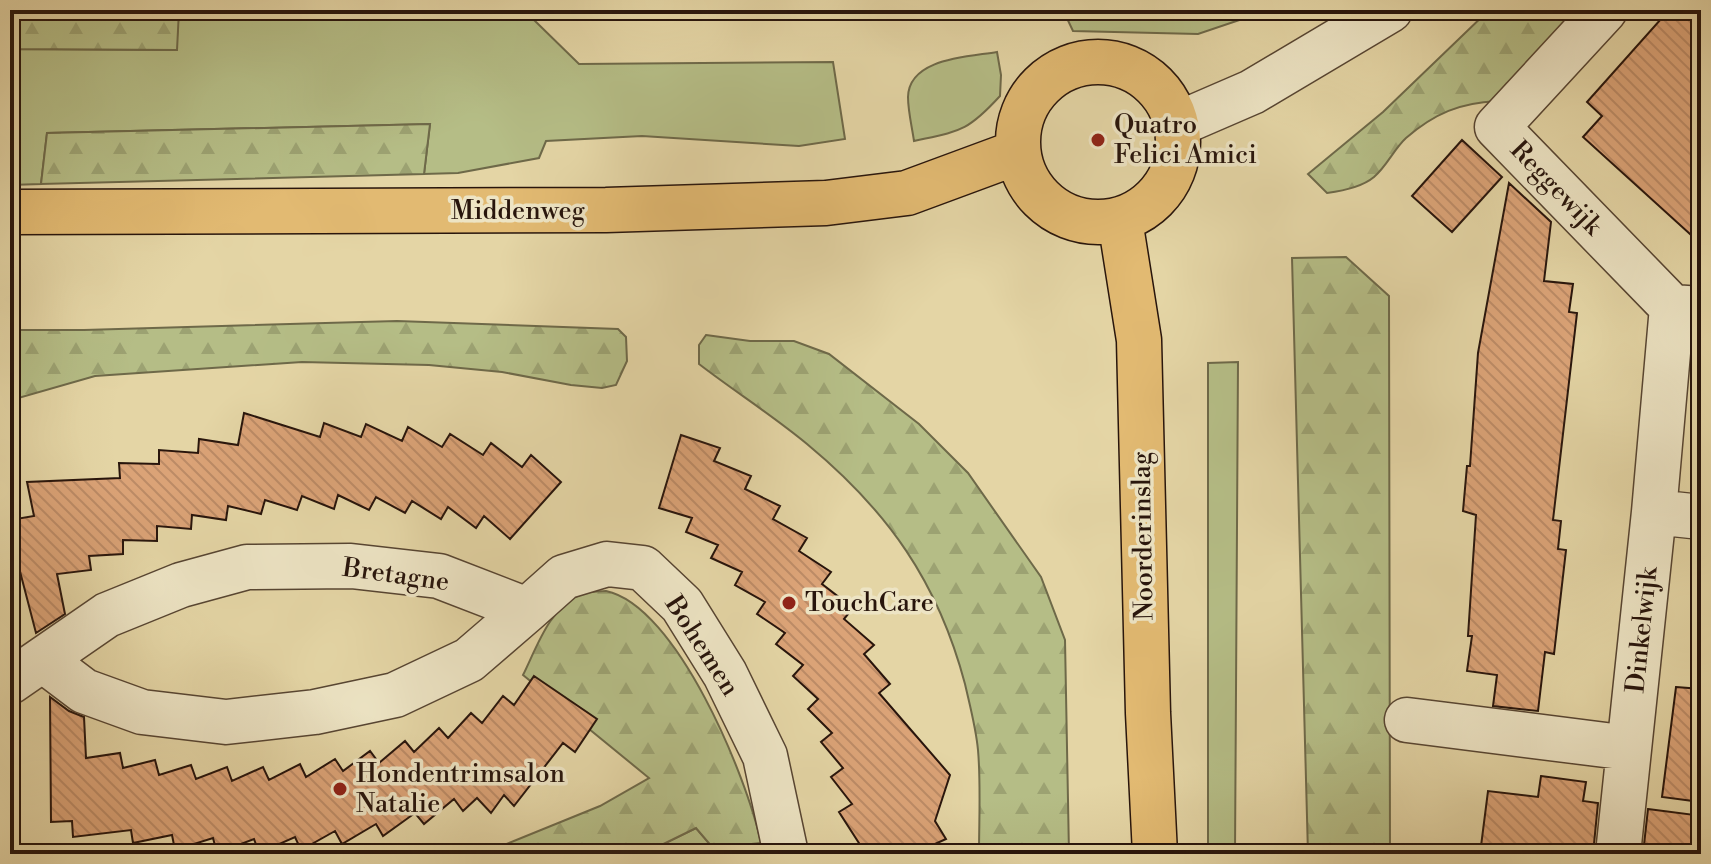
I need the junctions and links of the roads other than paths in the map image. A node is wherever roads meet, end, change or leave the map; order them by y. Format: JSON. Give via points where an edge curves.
{"nodes":[{"id":1,"x":1390,"y":10,"type":"edge"},
{"id":2,"x":1605,"y":10,"type":"edge"},
{"id":3,"x":1178,"y":124,"type":"junction"},
{"id":4,"x":1018,"y":152,"type":"junction"},
{"id":5,"x":10,"y":212,"type":"edge"},
{"id":6,"x":1120,"y":220,"type":"junction"},
{"id":7,"x":1687,"y":308,"type":"edge"},
{"id":8,"x":1654,"y":512,"type":"junction"},
{"id":9,"x":1701,"y":517,"type":"edge"},
{"id":10,"x":527,"y":610,"type":"junction"},
{"id":11,"x":27,"y":671,"type":"edge"},
{"id":12,"x":1407,"y":720,"type":"dead end"},
{"id":13,"x":1629,"y":748,"type":"junction"},
{"id":14,"x":786,"y":854,"type":"edge"},
{"id":15,"x":1155,"y":854,"type":"edge"},
{"id":16,"x":1618,"y":854,"type":"edge"}],
"edges":[{"from":1,"to":3,"type":"street","via":[[1252,92]]},
{"from":2,"to":7,"type":"street","name":"Reggewijk","via":[[1497,127]]},
{"from":3,"to":4,"type":"main road","via":[[1167,99],[1149,78],[1125,65],[1099,60],[1072,65],[1047,78],[1029,99],[1019,124]]},
{"from":3,"to":6,"type":"main road","via":[[1178,155],[1168,184],[1147,206]]},
{"from":4,"to":5,"type":"main road","name":"Middenweg","via":[[907,193],[826,203],[606,210]]},
{"from":4,"to":6,"type":"main road","via":[[1036,194],[1053,209],[1096,223]]},
{"from":6,"to":15,"type":"main road","name":"Noorderinslag","via":[[1139,340]]},
{"from":7,"to":8,"type":"street","name":"Dinkelwijk"},
{"from":8,"to":9,"type":"street"},
{"from":8,"to":13,"type":"street","name":"Dinkelwijk"},
{"from":10,"to":11,"type":"street","name":"Bretagne","via":[[439,576],[351,566],[247,567],[181,585],[107,615]]},
{"from":10,"to":11,"type":"street","name":"Bretagne","via":[[469,660],[395,695],[315,712],[226,722],[142,712]]},
{"from":10,"to":14,"type":"street","name":"Bohemen","via":[[564,577],[607,564],[643,568],[682,605],[752,728],[765,756]]},
{"from":12,"to":13,"type":"street"},
{"from":13,"to":16,"type":"street","name":"Dinkelwijk"}]}
